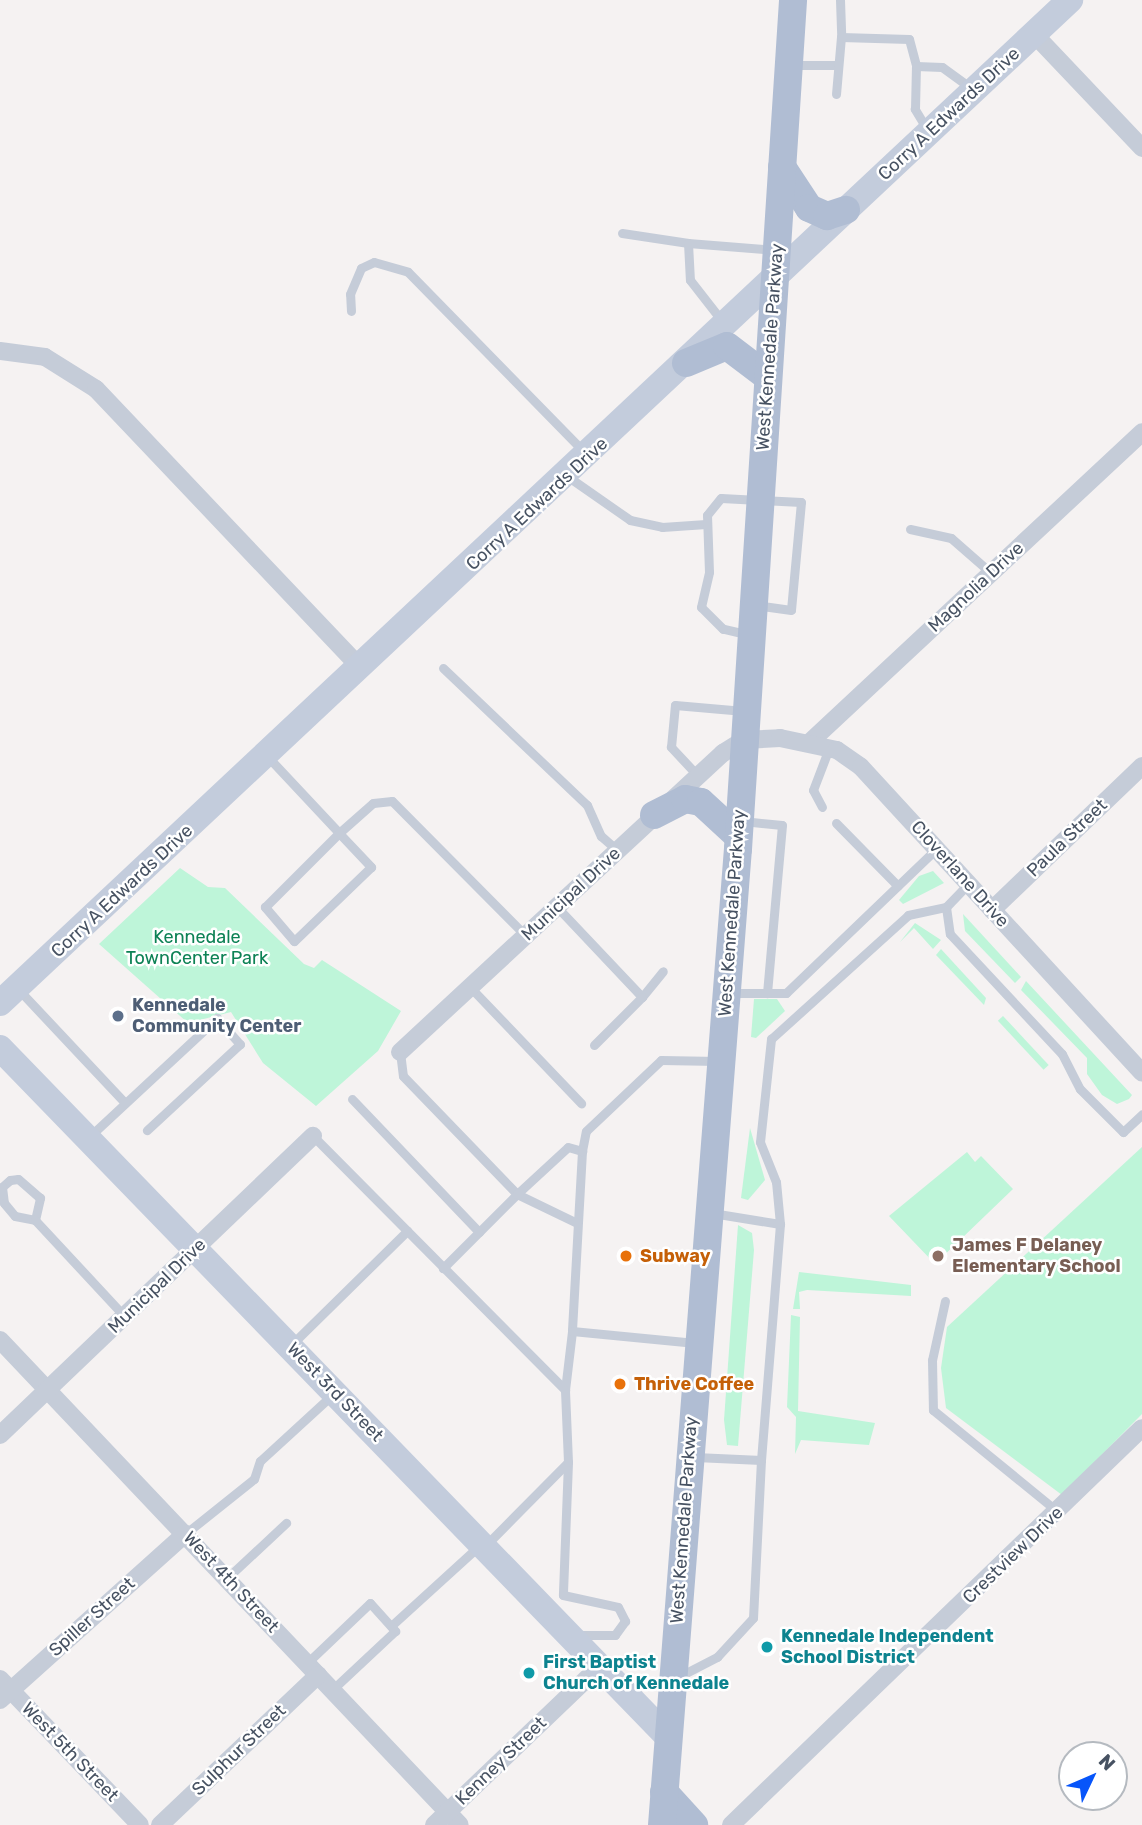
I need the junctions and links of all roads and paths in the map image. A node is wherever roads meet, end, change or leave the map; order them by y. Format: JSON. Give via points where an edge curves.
{"nodes":[{"id":1,"x":793,"y":0,"type":"edge"},
{"id":2,"x":839,"y":0,"type":"edge"},
{"id":3,"x":1070,"y":0,"type":"edge"},
{"id":4,"x":1034,"y":34,"type":"junction"},
{"id":5,"x":841,"y":37,"type":"junction"},
{"id":6,"x":789,"y":65,"type":"junction"},
{"id":7,"x":838,"y":65,"type":"junction"},
{"id":8,"x":916,"y":66,"type":"junction"},
{"id":9,"x":974,"y":91,"type":"junction"},
{"id":10,"x":836,"y":94,"type":"dead end"},
{"id":11,"x":929,"y":133,"type":"junction"},
{"id":12,"x":1142,"y":148,"type":"edge"},
{"id":13,"x":782,"y":167,"type":"junction"},
{"id":14,"x":846,"y":210,"type":"junction"},
{"id":15,"x":621,"y":233,"type":"dead end"},
{"id":16,"x":688,"y":243,"type":"junction"},
{"id":17,"x":776,"y":263,"type":"junction"},
{"id":18,"x":351,"y":311,"type":"dead end"},
{"id":19,"x":725,"y":325,"type":"junction"},
{"id":20,"x":0,"y":351,"type":"edge"},
{"id":21,"x":686,"y":363,"type":"junction"},
{"id":22,"x":768,"y":377,"type":"junction"},
{"id":23,"x":1142,"y":432,"type":"edge"},
{"id":24,"x":588,"y":456,"type":"junction"},
{"id":25,"x":567,"y":475,"type":"junction"},
{"id":26,"x":759,"y":495,"type":"junction"},
{"id":27,"x":706,"y":524,"type":"junction"},
{"id":28,"x":910,"y":529,"type":"dead end"},
{"id":29,"x":991,"y":573,"type":"junction"},
{"id":30,"x":752,"y":604,"type":"junction"},
{"id":31,"x":750,"y":636,"type":"junction"},
{"id":32,"x":361,"y":668,"type":"junction"},
{"id":33,"x":443,"y":668,"type":"dead end"},
{"id":34,"x":746,"y":712,"type":"junction"},
{"id":35,"x":744,"y":740,"type":"junction"},
{"id":36,"x":810,"y":741,"type":"junction"},
{"id":37,"x":829,"y":748,"type":"junction"},
{"id":38,"x":267,"y":756,"type":"junction"},
{"id":39,"x":1142,"y":766,"type":"edge"},
{"id":40,"x":698,"y":775,"type":"junction"},
{"id":41,"x":822,"y":807,"type":"dead end"},
{"id":42,"x":654,"y":815,"type":"junction"},
{"id":43,"x":836,"y":823,"type":"dead end"},
{"id":44,"x":739,"y":828,"type":"junction"},
{"id":45,"x":340,"y":834,"type":"junction"},
{"id":46,"x":937,"y":848,"type":"junction"},
{"id":47,"x":617,"y":850,"type":"junction"},
{"id":48,"x":968,"y":884,"type":"junction"},
{"id":49,"x":898,"y":886,"type":"junction"},
{"id":50,"x":557,"y":907,"type":"junction"},
{"id":51,"x":946,"y":907,"type":"junction"},
{"id":52,"x":992,"y":910,"type":"junction"},
{"id":53,"x":526,"y":936,"type":"junction"},
{"id":54,"x":663,"y":971,"type":"dead end"},
{"id":55,"x":470,"y":987,"type":"junction"},
{"id":56,"x":725,"y":993,"type":"junction"},
{"id":57,"x":767,"y":993,"type":"junction"},
{"id":58,"x":9,"y":996,"type":"edge"},
{"id":59,"x":642,"y":997,"type":"junction"},
{"id":60,"x":594,"y":1045,"type":"dead end"},
{"id":61,"x":0,"y":1048,"type":"edge"},
{"id":62,"x":400,"y":1052,"type":"joint"},
{"id":63,"x":720,"y":1062,"type":"junction"},
{"id":64,"x":1142,"y":1073,"type":"edge"},
{"id":65,"x":352,"y":1099,"type":"dead end"},
{"id":66,"x":125,"y":1103,"type":"junction"},
{"id":67,"x":581,"y":1103,"type":"dead end"},
{"id":68,"x":1142,"y":1114,"type":"edge"},
{"id":69,"x":148,"y":1130,"type":"dead end"},
{"id":70,"x":313,"y":1136,"type":"joint"},
{"id":71,"x":88,"y":1138,"type":"junction"},
{"id":72,"x":583,"y":1150,"type":"junction"},
{"id":73,"x":517,"y":1194,"type":"junction"},
{"id":74,"x":707,"y":1213,"type":"junction"},
{"id":75,"x":35,"y":1220,"type":"junction"},
{"id":76,"x":577,"y":1223,"type":"junction"},
{"id":77,"x":780,"y":1224,"type":"junction"},
{"id":78,"x":407,"y":1231,"type":"junction"},
{"id":79,"x":479,"y":1232,"type":"junction"},
{"id":80,"x":196,"y":1249,"type":"junction"},
{"id":81,"x":443,"y":1268,"type":"junction"},
{"id":82,"x":945,"y":1301,"type":"dead end"},
{"id":83,"x":125,"y":1317,"type":"junction"},
{"id":84,"x":572,"y":1331,"type":"junction"},
{"id":85,"x":0,"y":1340,"type":"edge"},
{"id":86,"x":697,"y":1343,"type":"junction"},
{"id":87,"x":290,"y":1345,"type":"junction"},
{"id":88,"x":47,"y":1390,"type":"junction"},
{"id":89,"x":565,"y":1390,"type":"junction"},
{"id":90,"x":335,"y":1392,"type":"junction"},
{"id":91,"x":1142,"y":1428,"type":"edge"},
{"id":92,"x":0,"y":1435,"type":"edge"},
{"id":93,"x":689,"y":1457,"type":"junction"},
{"id":94,"x":761,"y":1460,"type":"junction"},
{"id":95,"x":568,"y":1462,"type":"junction"},
{"id":96,"x":1059,"y":1512,"type":"junction"},
{"id":97,"x":286,"y":1523,"type":"dead end"},
{"id":98,"x":185,"y":1534,"type":"junction"},
{"id":99,"x":480,"y":1547,"type":"junction"},
{"id":100,"x":227,"y":1578,"type":"junction"},
{"id":101,"x":391,"y":1626,"type":"junction"},
{"id":102,"x":565,"y":1636,"type":"junction"},
{"id":103,"x":598,"y":1668,"type":"junction"},
{"id":104,"x":312,"y":1669,"type":"junction"},
{"id":105,"x":673,"y":1680,"type":"junction"},
{"id":106,"x":4,"y":1690,"type":"edge"},
{"id":107,"x":332,"y":1690,"type":"junction"},
{"id":108,"x":668,"y":1738,"type":"junction"},
{"id":109,"x":664,"y":1792,"type":"junction"},
{"id":110,"x":454,"y":1818,"type":"edge"},
{"id":111,"x":140,"y":1825,"type":"edge"},
{"id":112,"x":160,"y":1825,"type":"edge"},
{"id":113,"x":434,"y":1825,"type":"edge"},
{"id":114,"x":662,"y":1825,"type":"edge"},
{"id":115,"x":694,"y":1825,"type":"edge"},
{"id":116,"x":730,"y":1825,"type":"edge"}],
"edges":[{"from":1,"to":6,"type":"main road","name":"West Kennedale Parkway"},
{"from":2,"to":5,"type":"lane"},
{"from":3,"to":4,"type":"street","name":"Corry A Edwards Drive"},
{"from":4,"to":9,"type":"street","name":"Corry A Edwards Drive"},
{"from":4,"to":12,"type":"street"},
{"from":5,"to":7,"type":"lane"},
{"from":5,"to":8,"type":"lane","via":[[909,39]]},
{"from":6,"to":7,"type":"lane"},
{"from":6,"to":13,"type":"main road","name":"West Kennedale Parkway"},
{"from":7,"to":10,"type":"lane"},
{"from":8,"to":9,"type":"lane","via":[[942,67]]},
{"from":8,"to":11,"type":"lane","via":[[915,109]]},
{"from":9,"to":11,"type":"street","name":"Corry A Edwards Drive"},
{"from":11,"to":14,"type":"street","name":"Corry A Edwards Drive"},
{"from":13,"to":14,"type":"main road","via":[[809,208],[827,216]]},
{"from":13,"to":17,"type":"main road","name":"West Kennedale Parkway"},
{"from":14,"to":17,"type":"street","name":"Corry A Edwards Drive"},
{"from":15,"to":16,"type":"lane"},
{"from":16,"to":17,"type":"lane"},
{"from":16,"to":19,"type":"lane","via":[[690,280]]},
{"from":17,"to":19,"type":"street","name":"Corry A Edwards Drive"},
{"from":17,"to":22,"type":"main road","name":"West Kennedale Parkway"},
{"from":18,"to":24,"type":"lane","via":[[349,294],[361,268],[381,263],[408,272]]},
{"from":19,"to":21,"type":"street","name":"Corry A Edwards Drive"},
{"from":20,"to":32,"type":"street","via":[[45,357],[96,389]]},
{"from":21,"to":22,"type":"main road","via":[[727,346]]},
{"from":21,"to":24,"type":"street","name":"Corry A Edwards Drive"},
{"from":22,"to":26,"type":"main road","name":"West Kennedale Parkway"},
{"from":23,"to":29,"type":"street","name":"Magnolia Drive"},
{"from":24,"to":25,"type":"street","name":"Corry A Edwards Drive"},
{"from":25,"to":27,"type":"lane","via":[[630,520],[662,527]]},
{"from":25,"to":32,"type":"street","name":"Corry A Edwards Drive"},
{"from":26,"to":27,"type":"lane","via":[[714,501]]},
{"from":26,"to":30,"type":"main road","name":"West Kennedale Parkway"},
{"from":26,"to":30,"type":"lane","via":[[801,502],[791,610]]},
{"from":27,"to":31,"type":"lane","via":[[703,614],[723,629]]},
{"from":28,"to":29,"type":"lane","via":[[951,538]]},
{"from":29,"to":36,"type":"street","name":"Magnolia Drive"},
{"from":30,"to":31,"type":"main road","name":"West Kennedale Parkway"},
{"from":31,"to":34,"type":"main road","name":"West Kennedale Parkway"},
{"from":32,"to":38,"type":"street","name":"Corry A Edwards Drive"},
{"from":33,"to":47,"type":"lane","via":[[587,805],[601,836]]},
{"from":34,"to":35,"type":"main road","name":"West Kennedale Parkway"},
{"from":34,"to":40,"type":"lane","via":[[675,705],[671,747]]},
{"from":35,"to":36,"type":"street","name":"Cloverlane Drive"},
{"from":35,"to":40,"type":"street","name":"Municipal Drive"},
{"from":35,"to":44,"type":"main road","name":"West Kennedale Parkway"},
{"from":36,"to":37,"type":"street","name":"Cloverlane Drive"},
{"from":37,"to":41,"type":"lane","via":[[813,790]]},
{"from":37,"to":46,"type":"street","name":"Cloverlane Drive","via":[[861,767]]},
{"from":38,"to":45,"type":"lane"},
{"from":38,"to":58,"type":"street","name":"Corry A Edwards Drive"},
{"from":39,"to":52,"type":"street","name":"Paula Street"},
{"from":40,"to":42,"type":"street","name":"Municipal Drive"},
{"from":42,"to":44,"type":"main road","via":[[685,800],[701,802]]},
{"from":42,"to":47,"type":"street","name":"Municipal Drive"},
{"from":43,"to":49,"type":"lane"},
{"from":44,"to":56,"type":"main road","name":"West Kennedale Parkway"},
{"from":44,"to":57,"type":"lane","via":[[782,825]]},
{"from":45,"to":45,"type":"lane","via":[[371,867],[294,941],[265,908]]},
{"from":45,"to":53,"type":"lane","via":[[373,803],[392,802]]},
{"from":46,"to":48,"type":"street","name":"Cloverlane Drive"},
{"from":46,"to":49,"type":"lane"},
{"from":47,"to":50,"type":"street","name":"Municipal Drive"},
{"from":48,"to":51,"type":"lane"},
{"from":48,"to":52,"type":"street","name":"Cloverlane Drive"},
{"from":49,"to":57,"type":"lane","via":[[786,993]]},
{"from":50,"to":53,"type":"street","name":"Municipal Drive"},
{"from":50,"to":59,"type":"lane"},
{"from":51,"to":68,"type":"lane","via":[[950,934],[1062,1054],[1080,1089],[1123,1132]]},
{"from":51,"to":77,"type":"lane","via":[[908,915],[771,1039],[760,1142],[776,1182]]},
{"from":52,"to":64,"type":"street","name":"Cloverlane Drive"},
{"from":53,"to":55,"type":"street","name":"Municipal Drive"},
{"from":54,"to":59,"type":"lane"},
{"from":55,"to":62,"type":"street","name":"Municipal Drive"},
{"from":55,"to":67,"type":"lane"},
{"from":56,"to":57,"type":"lane"},
{"from":56,"to":63,"type":"main road","name":"West Kennedale Parkway"},
{"from":58,"to":66,"type":"lane"},
{"from":59,"to":60,"type":"lane"},
{"from":61,"to":71,"type":"street","name":"West 3rd Street"},
{"from":62,"to":73,"type":"lane","via":[[403,1076]]},
{"from":63,"to":72,"type":"lane","via":[[661,1060],[586,1131]]},
{"from":63,"to":74,"type":"main road","name":"West Kennedale Parkway"},
{"from":65,"to":79,"type":"lane"},
{"from":66,"to":69,"type":"lane","via":[[217,1018],[240,1044]]},
{"from":66,"to":71,"type":"lane"},
{"from":70,"to":78,"type":"lane"},
{"from":70,"to":80,"type":"street","name":"Municipal Drive"},
{"from":71,"to":80,"type":"street","name":"West 3rd Street"},
{"from":72,"to":73,"type":"lane","via":[[568,1147]]},
{"from":72,"to":76,"type":"lane"},
{"from":73,"to":76,"type":"lane"},
{"from":73,"to":79,"type":"lane"},
{"from":74,"to":77,"type":"lane"},
{"from":74,"to":86,"type":"main road","name":"West Kennedale Parkway"},
{"from":75,"to":75,"type":"lane","via":[[40,1198],[18,1179],[10,1180],[2,1187],[4,1203],[15,1216]]},
{"from":75,"to":83,"type":"lane"},
{"from":76,"to":84,"type":"lane"},
{"from":77,"to":94,"type":"lane"},
{"from":78,"to":81,"type":"lane"},
{"from":78,"to":87,"type":"lane"},
{"from":79,"to":81,"type":"lane"},
{"from":80,"to":83,"type":"street","name":"Municipal Drive"},
{"from":80,"to":87,"type":"street","name":"West 3rd Street"},
{"from":81,"to":89,"type":"lane"},
{"from":82,"to":96,"type":"lane","via":[[932,1360],[933,1410]]},
{"from":83,"to":88,"type":"street","name":"Municipal Drive"},
{"from":84,"to":86,"type":"lane"},
{"from":84,"to":89,"type":"lane"},
{"from":85,"to":88,"type":"street","name":"West 4th Street"},
{"from":86,"to":93,"type":"main road","name":"West Kennedale Parkway"},
{"from":87,"to":90,"type":"street","name":"West 3rd Street"},
{"from":88,"to":92,"type":"street","name":"Municipal Drive"},
{"from":88,"to":98,"type":"street","name":"West 4th Street"},
{"from":89,"to":95,"type":"lane"},
{"from":90,"to":98,"type":"lane","via":[[260,1461],[254,1479]]},
{"from":90,"to":99,"type":"street","name":"West 3rd Street"},
{"from":91,"to":96,"type":"street","name":"Crestview Drive"},
{"from":93,"to":94,"type":"lane"},
{"from":93,"to":105,"type":"main road","name":"West Kennedale Parkway"},
{"from":94,"to":105,"type":"lane","via":[[753,1618],[717,1657]]},
{"from":95,"to":99,"type":"lane"},
{"from":95,"to":102,"type":"lane","via":[[563,1595],[618,1607],[625,1621],[615,1635]]},
{"from":96,"to":116,"type":"street","name":"Crestview Drive"},
{"from":97,"to":100,"type":"lane"},
{"from":98,"to":100,"type":"street","name":"West 4th Street"},
{"from":98,"to":106,"type":"street","name":"Spiller Street"},
{"from":99,"to":101,"type":"lane"},
{"from":99,"to":102,"type":"street","name":"West 3rd Street"},
{"from":100,"to":104,"type":"street","name":"West 4th Street"},
{"from":101,"to":104,"type":"lane","via":[[370,1603]]},
{"from":101,"to":107,"type":"lane","via":[[395,1631]]},
{"from":102,"to":103,"type":"street","name":"West 3rd Street"},
{"from":103,"to":108,"type":"street","name":"West 3rd Street"},
{"from":103,"to":110,"type":"street","name":"Kenney Street"},
{"from":104,"to":107,"type":"street","name":"West 4th Street"},
{"from":104,"to":112,"type":"street","name":"Sulphur Street"},
{"from":105,"to":108,"type":"main road","name":"West Kennedale Parkway"},
{"from":106,"to":111,"type":"street","name":"West 5th Street"},
{"from":107,"to":110,"type":"street","name":"West 4th Street"},
{"from":108,"to":109,"type":"main road","name":"West Kennedale Parkway"},
{"from":109,"to":114,"type":"main road","name":"West Kennedale Parkway"},
{"from":109,"to":115,"type":"main road"},
{"from":110,"to":113,"type":"street","name":"Kenney Street"}]}
